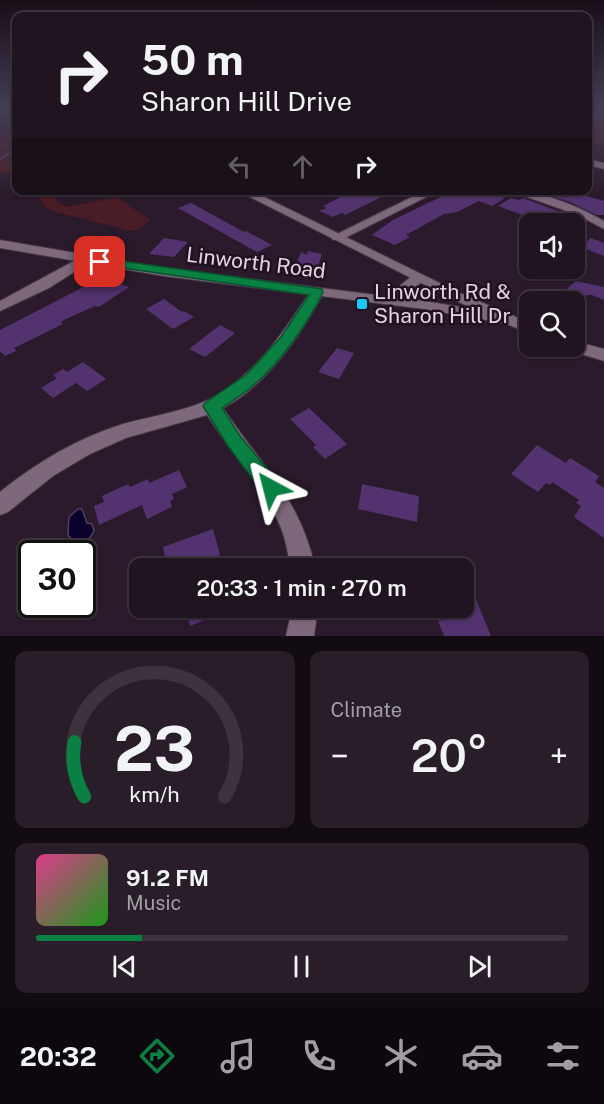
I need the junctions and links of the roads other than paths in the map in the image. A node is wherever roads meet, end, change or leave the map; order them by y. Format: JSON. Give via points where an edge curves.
{"nodes":[{"id":1,"x":251,"y":195,"type":"edge"},
{"id":2,"x":425,"y":195,"type":"edge"},
{"id":3,"x":527,"y":195,"type":"edge"},
{"id":4,"x":604,"y":226,"type":"edge"},
{"id":5,"x":338,"y":237,"type":"junction"},
{"id":6,"x":0,"y":244,"type":"edge"},
{"id":7,"x":85,"y":259,"type":"junction"},
{"id":8,"x":418,"y":278,"type":"junction"},
{"id":9,"x":317,"y":292,"type":"junction"},
{"id":10,"x":390,"y":301,"type":"junction"},
{"id":11,"x":0,"y":307,"type":"edge"},
{"id":12,"x":506,"y":320,"type":"junction"},
{"id":13,"x":519,"y":325,"type":"edge"},
{"id":14,"x":585,"y":350,"type":"edge"},
{"id":15,"x":604,"y":356,"type":"edge"},
{"id":16,"x":212,"y":406,"type":"junction"},
{"id":17,"x":0,"y":505,"type":"edge"},
{"id":18,"x":300,"y":558,"type":"edge"},
{"id":19,"x":303,"y":618,"type":"edge"},
{"id":20,"x":300,"y":636,"type":"edge"}],
"edges":[{"from":1,"to":5,"type":"main road"},
{"from":2,"to":5,"type":"main road"},
{"from":3,"to":4,"type":"main road","via":[[582,213]]},
{"from":5,"to":8,"type":"main road"},
{"from":6,"to":7,"type":"main road","name":"Linworth Road"},
{"from":7,"to":9,"type":"main road","name":"Linworth Road"},
{"from":7,"to":11,"type":"main road"},
{"from":8,"to":10,"type":"main road"},
{"from":8,"to":12,"type":"main road"},
{"from":9,"to":10,"type":"main road","name":"Linworth Road"},
{"from":9,"to":16,"type":"main road","via":[[286,340],[252,379]]},
{"from":10,"to":12,"type":"main road","name":"Linworth Road"},
{"from":12,"to":13,"type":"main road"},
{"from":14,"to":15,"type":"main road"},
{"from":16,"to":17,"type":"main road","via":[[97,441],[27,482]]},
{"from":16,"to":18,"type":"main road","via":[[271,488],[292,526]]},
{"from":19,"to":20,"type":"main road"}]}
